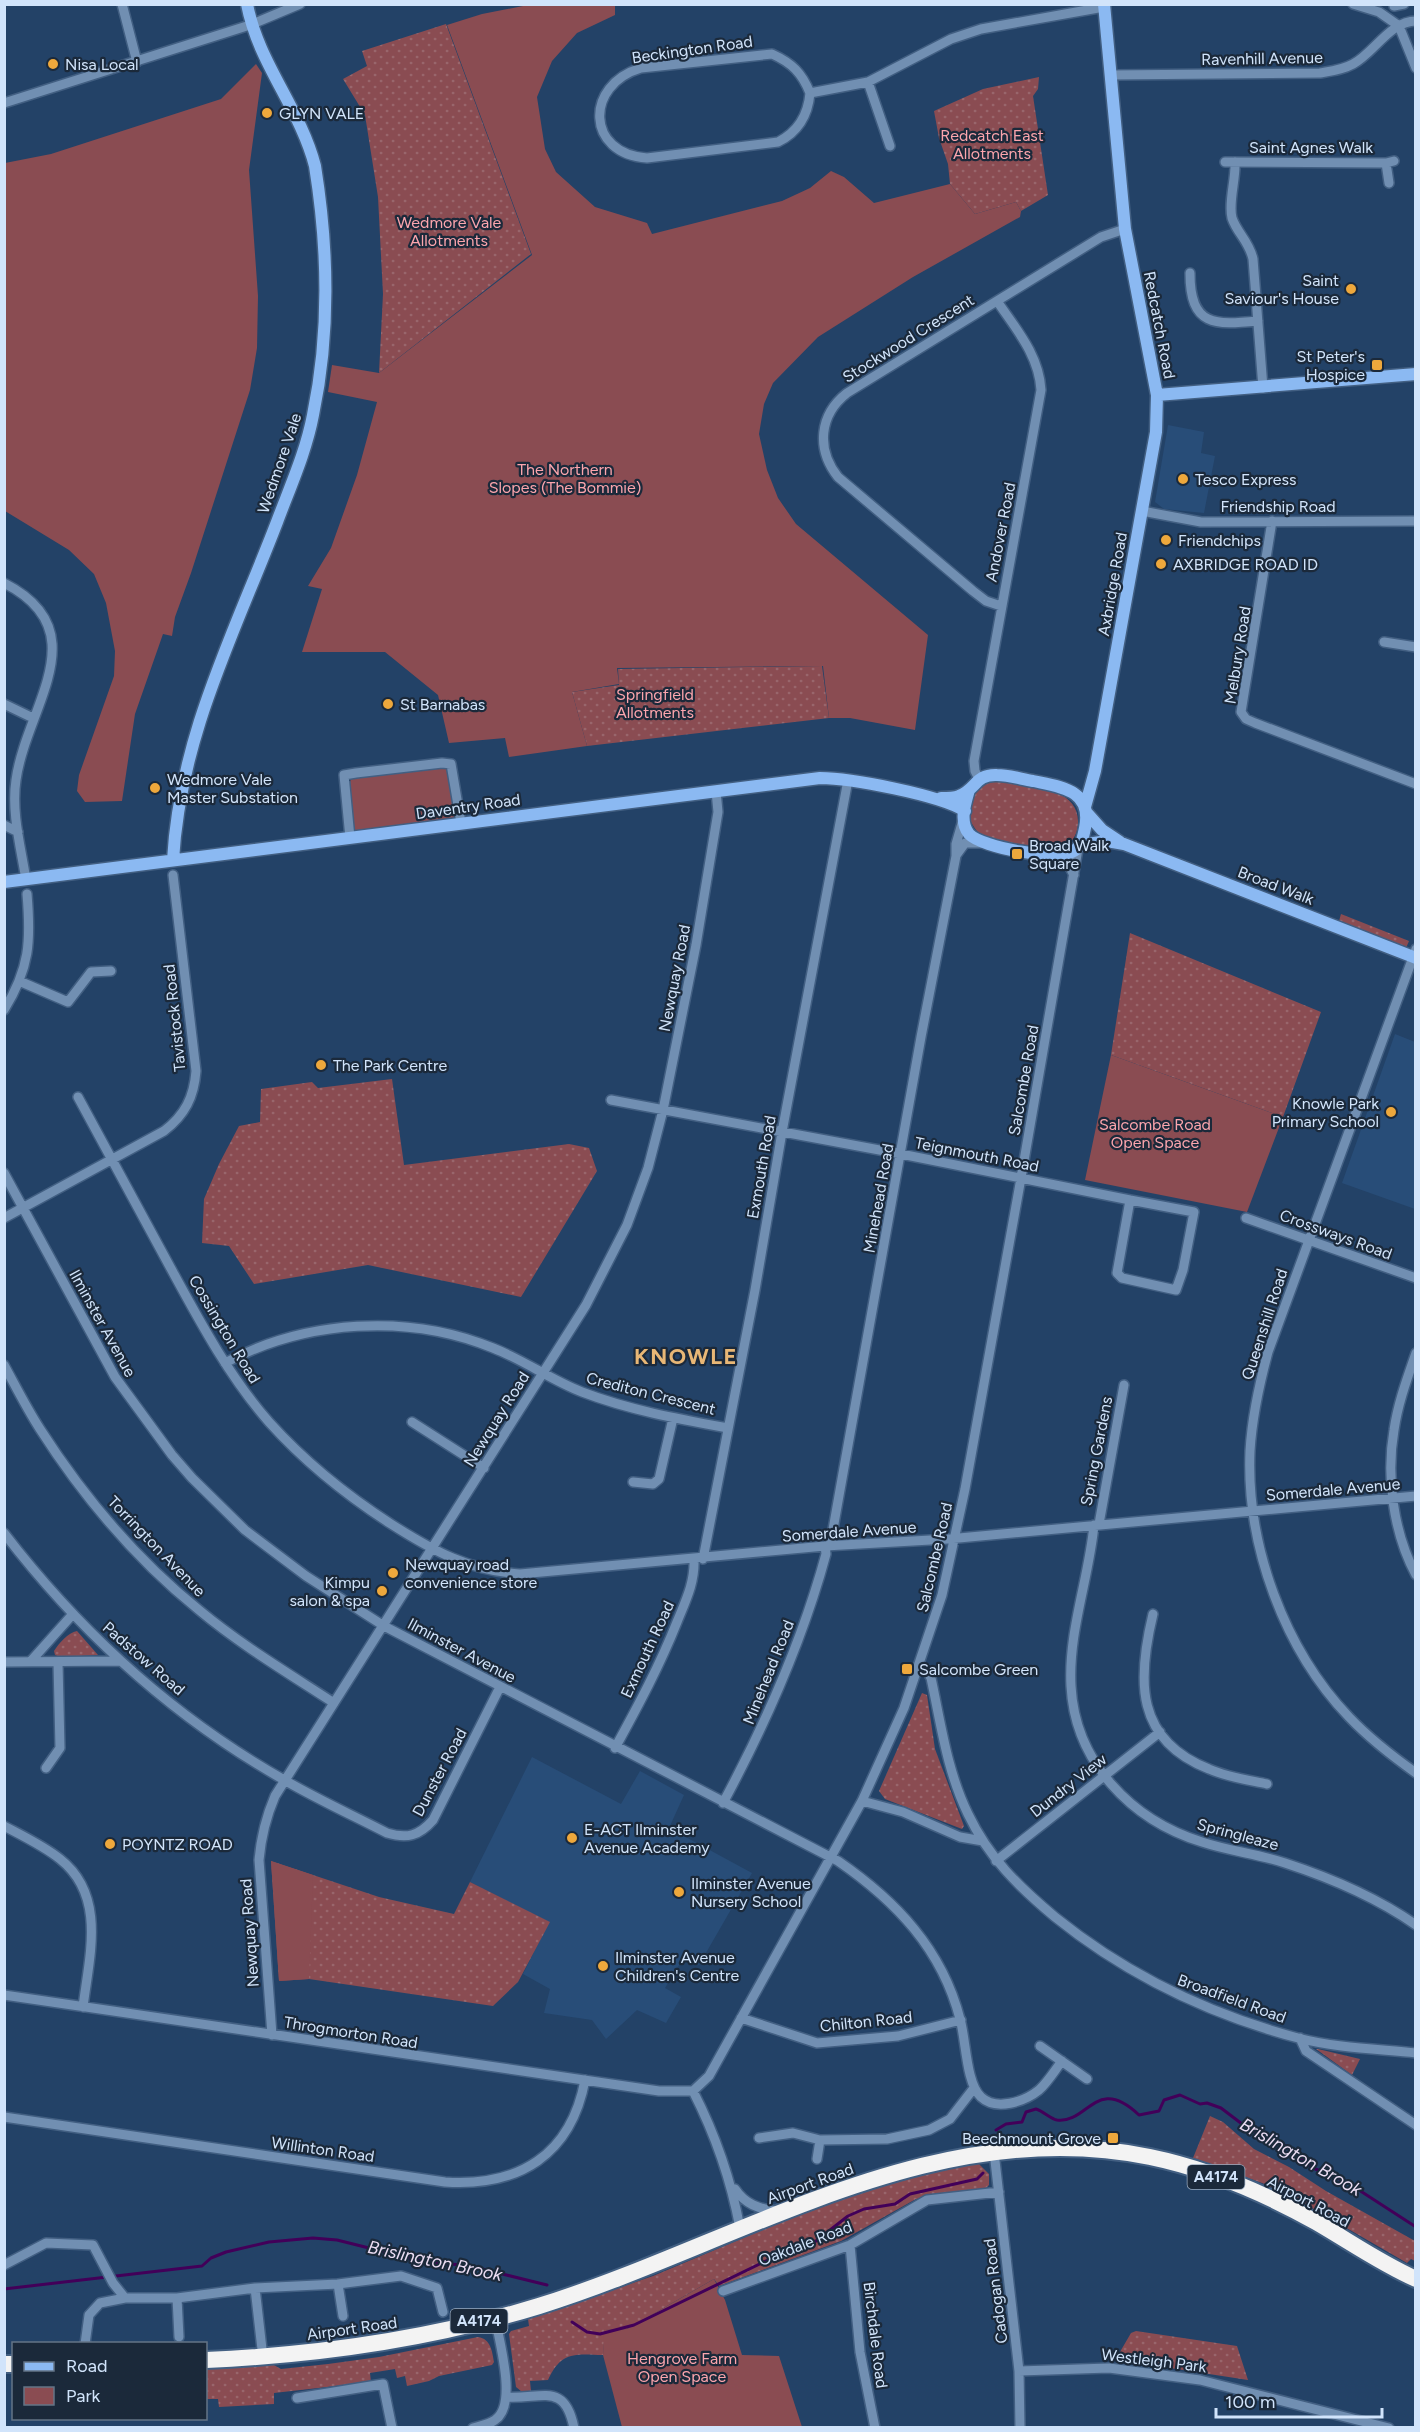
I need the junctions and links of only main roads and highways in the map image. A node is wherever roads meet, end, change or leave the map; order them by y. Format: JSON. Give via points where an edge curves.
{"nodes":[{"id":1,"x":1416,"y":2279,"type":"edge"},
{"id":2,"x":207,"y":2360,"type":"edge"}],
"edges":[{"from":1,"to":2,"type":"highway","name":"Airport Road","number":"A4174","via":[[1274,2200],[1188,2167],[1150,2157],[1071,2147],[1028,2147],[940,2160],[897,2171],[538,2306],[355,2347],[264,2358]]}]}
